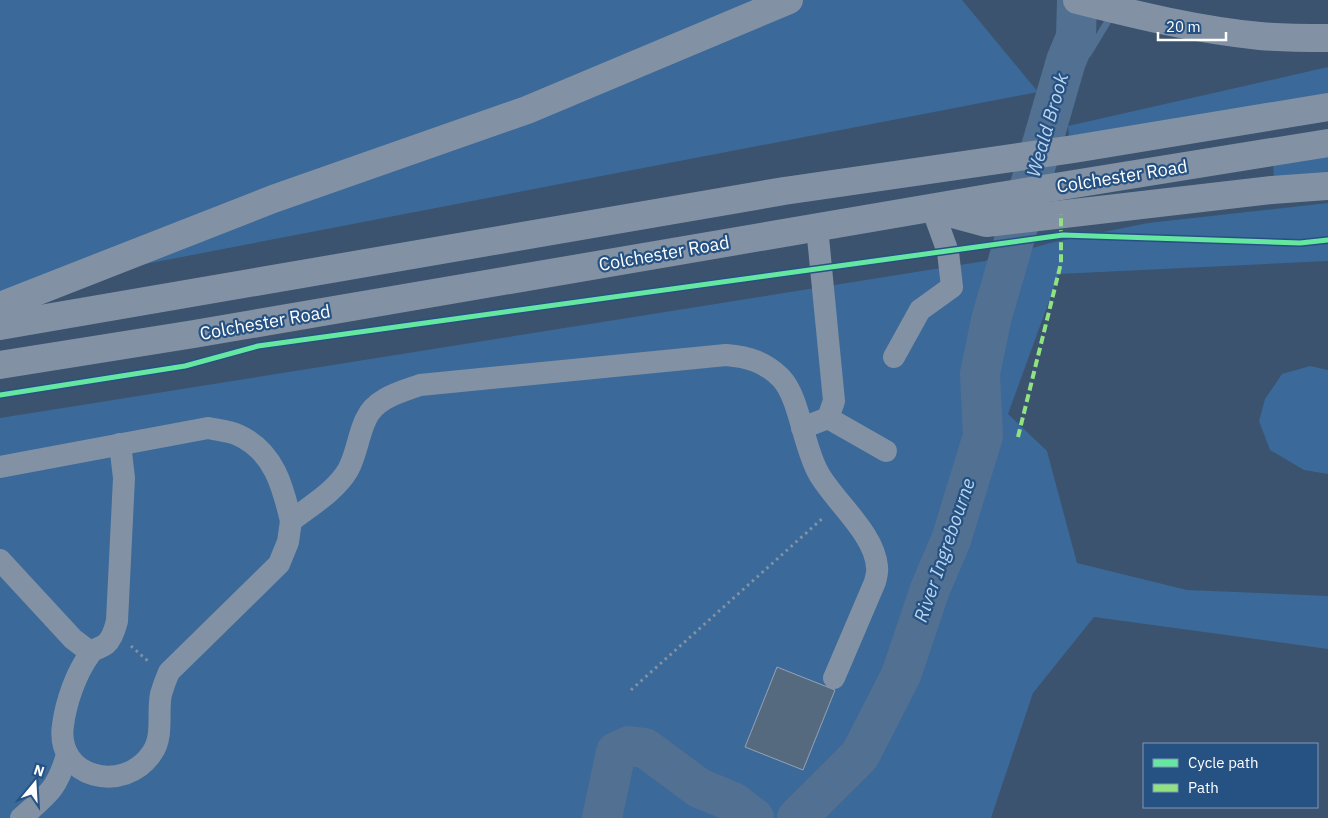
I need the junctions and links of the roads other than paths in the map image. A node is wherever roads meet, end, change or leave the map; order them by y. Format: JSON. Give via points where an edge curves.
{"nodes":[{"id":1,"x":1077,"y":0,"type":"edge"},
{"id":2,"x":786,"y":1,"type":"edge"},
{"id":3,"x":1328,"y":38,"type":"edge"},
{"id":4,"x":1328,"y":107,"type":"edge"},
{"id":5,"x":1328,"y":143,"type":"edge"},
{"id":6,"x":1328,"y":186,"type":"edge"},
{"id":7,"x":932,"y":208,"type":"junction"},
{"id":8,"x":817,"y":227,"type":"junction"},
{"id":9,"x":0,"y":306,"type":"edge"},
{"id":10,"x":0,"y":326,"type":"edge"},
{"id":11,"x":894,"y":357,"type":"dead end"},
{"id":12,"x":1,"y":367,"type":"edge"},
{"id":13,"x":828,"y":418,"type":"junction"},
{"id":14,"x":802,"y":428,"type":"junction"},
{"id":15,"x":120,"y":444,"type":"junction"},
{"id":16,"x":886,"y":451,"type":"dead end"},
{"id":17,"x":0,"y":467,"type":"edge"},
{"id":18,"x":291,"y":522,"type":"junction"},
{"id":19,"x":0,"y":560,"type":"edge"},
{"id":20,"x":90,"y":652,"type":"junction"},
{"id":21,"x":834,"y":678,"type":"dead end"},
{"id":22,"x":67,"y":755,"type":"junction"},
{"id":23,"x":21,"y":818,"type":"edge"}],
"edges":[{"from":1,"to":3,"type":"highway","via":[[1158,20],[1259,36]]},
{"from":2,"to":9,"type":"highway","via":[[527,110],[274,199]]},
{"from":4,"to":10,"type":"highway","name":"Colchester Road","via":[[1074,149],[774,193]]},
{"from":5,"to":7,"type":"highway","name":"Colchester Road"},
{"from":6,"to":7,"type":"highway","via":[[986,223]]},
{"from":7,"to":8,"type":"highway","name":"Colchester Road"},
{"from":7,"to":11,"type":"lane","via":[[948,252],[952,287],[920,310]]},
{"from":8,"to":12,"type":"highway","name":"Colchester Road"},
{"from":8,"to":13,"type":"lane","via":[[834,402]]},
{"from":13,"to":14,"type":"lane"},
{"from":13,"to":16,"type":"lane"},
{"from":14,"to":18,"type":"lane","via":[[794,400],[783,380],[750,357],[726,355],[420,385],[393,394],[375,407],[366,417],[348,470],[332,490]]},
{"from":14,"to":21,"type":"lane","via":[[806,448],[819,474],[872,546],[878,568]]},
{"from":15,"to":17,"type":"lane"},
{"from":15,"to":18,"type":"lane","via":[[208,428],[238,434],[257,447],[273,465],[283,486]]},
{"from":15,"to":20,"type":"lane","via":[[124,478],[117,621],[106,644]]},
{"from":18,"to":22,"type":"lane","via":[[280,564],[169,672],[162,693],[159,734],[153,752],[141,766],[124,776],[108,777],[82,771]]},
{"from":19,"to":20,"type":"lane","via":[[73,639]]},
{"from":20,"to":22,"type":"lane","via":[[68,701],[61,742]]},
{"from":22,"to":23,"type":"lane","via":[[53,789]]}]}
